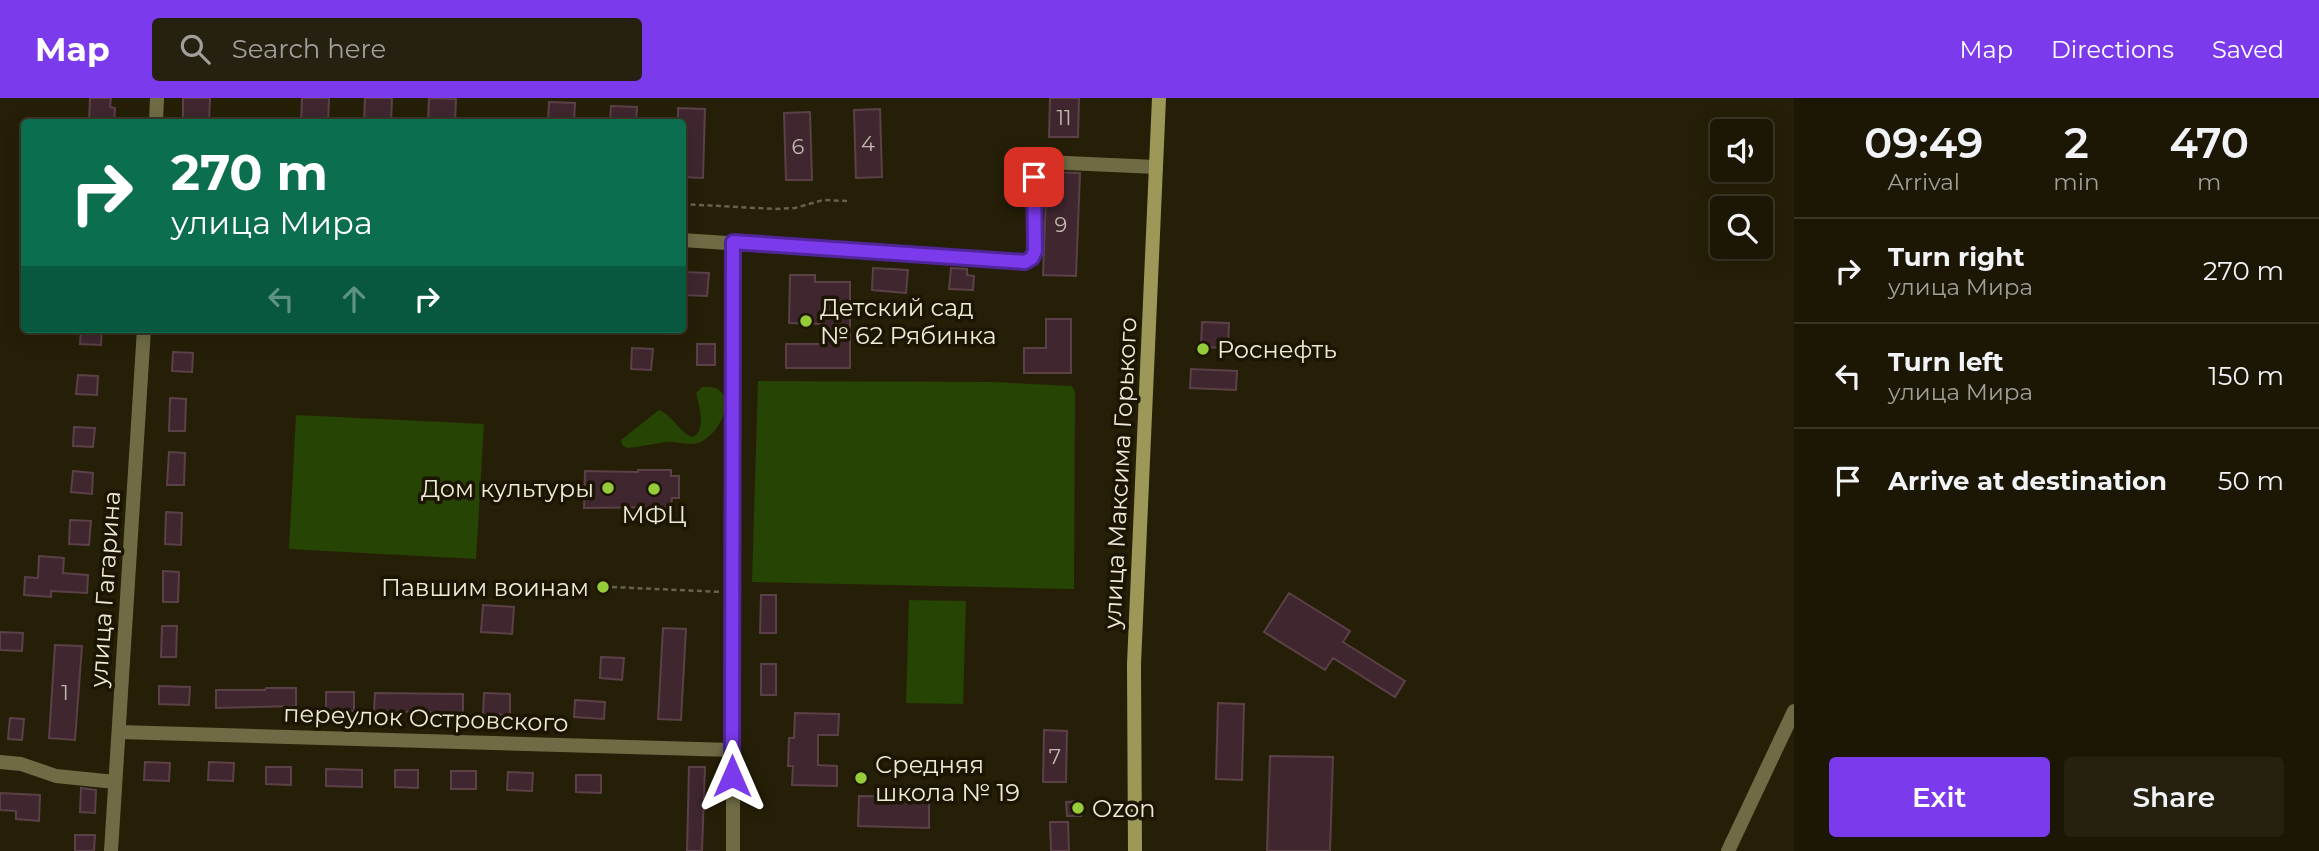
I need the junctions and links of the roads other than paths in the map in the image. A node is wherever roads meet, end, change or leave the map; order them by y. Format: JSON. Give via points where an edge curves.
{"nodes":[{"id":1,"x":157,"y":98,"type":"edge"},
{"id":2,"x":1159,"y":98,"type":"edge"},
{"id":3,"x":156,"y":119,"type":"edge"},
{"id":4,"x":1156,"y":167,"type":"junction"},
{"id":5,"x":686,"y":240,"type":"edge"},
{"id":6,"x":733,"y":242,"type":"junction"},
{"id":7,"x":144,"y":333,"type":"edge"},
{"id":8,"x":1794,"y":711,"type":"edge"},
{"id":9,"x":119,"y":732,"type":"junction"},
{"id":10,"x":732,"y":750,"type":"junction"},
{"id":11,"x":0,"y":762,"type":"edge"},
{"id":12,"x":116,"y":782,"type":"junction"},
{"id":13,"x":111,"y":851,"type":"edge"},
{"id":14,"x":733,"y":851,"type":"edge"},
{"id":15,"x":1135,"y":851,"type":"edge"},
{"id":16,"x":1728,"y":851,"type":"edge"}],
"edges":[{"from":1,"to":3,"type":"street"},
{"from":2,"to":4,"type":"main road","name":"улица Максима Горького"},
{"from":4,"to":6,"type":"street","via":[[1044,162],[1037,166],[1035,251],[1025,262]]},
{"from":4,"to":15,"type":"main road","name":"улица Максима Горького","via":[[1135,664]]},
{"from":5,"to":6,"type":"street"},
{"from":6,"to":10,"type":"street"},
{"from":7,"to":9,"type":"street","name":"улица Гагарина"},
{"from":8,"to":16,"type":"street"},
{"from":9,"to":10,"type":"street","name":"переулок Островского"},
{"from":9,"to":12,"type":"street","name":"улица Гагарина"},
{"from":10,"to":14,"type":"street"},
{"from":11,"to":12,"type":"street","via":[[56,776]]},
{"from":12,"to":13,"type":"street","name":"улица Гагарина"}]}
